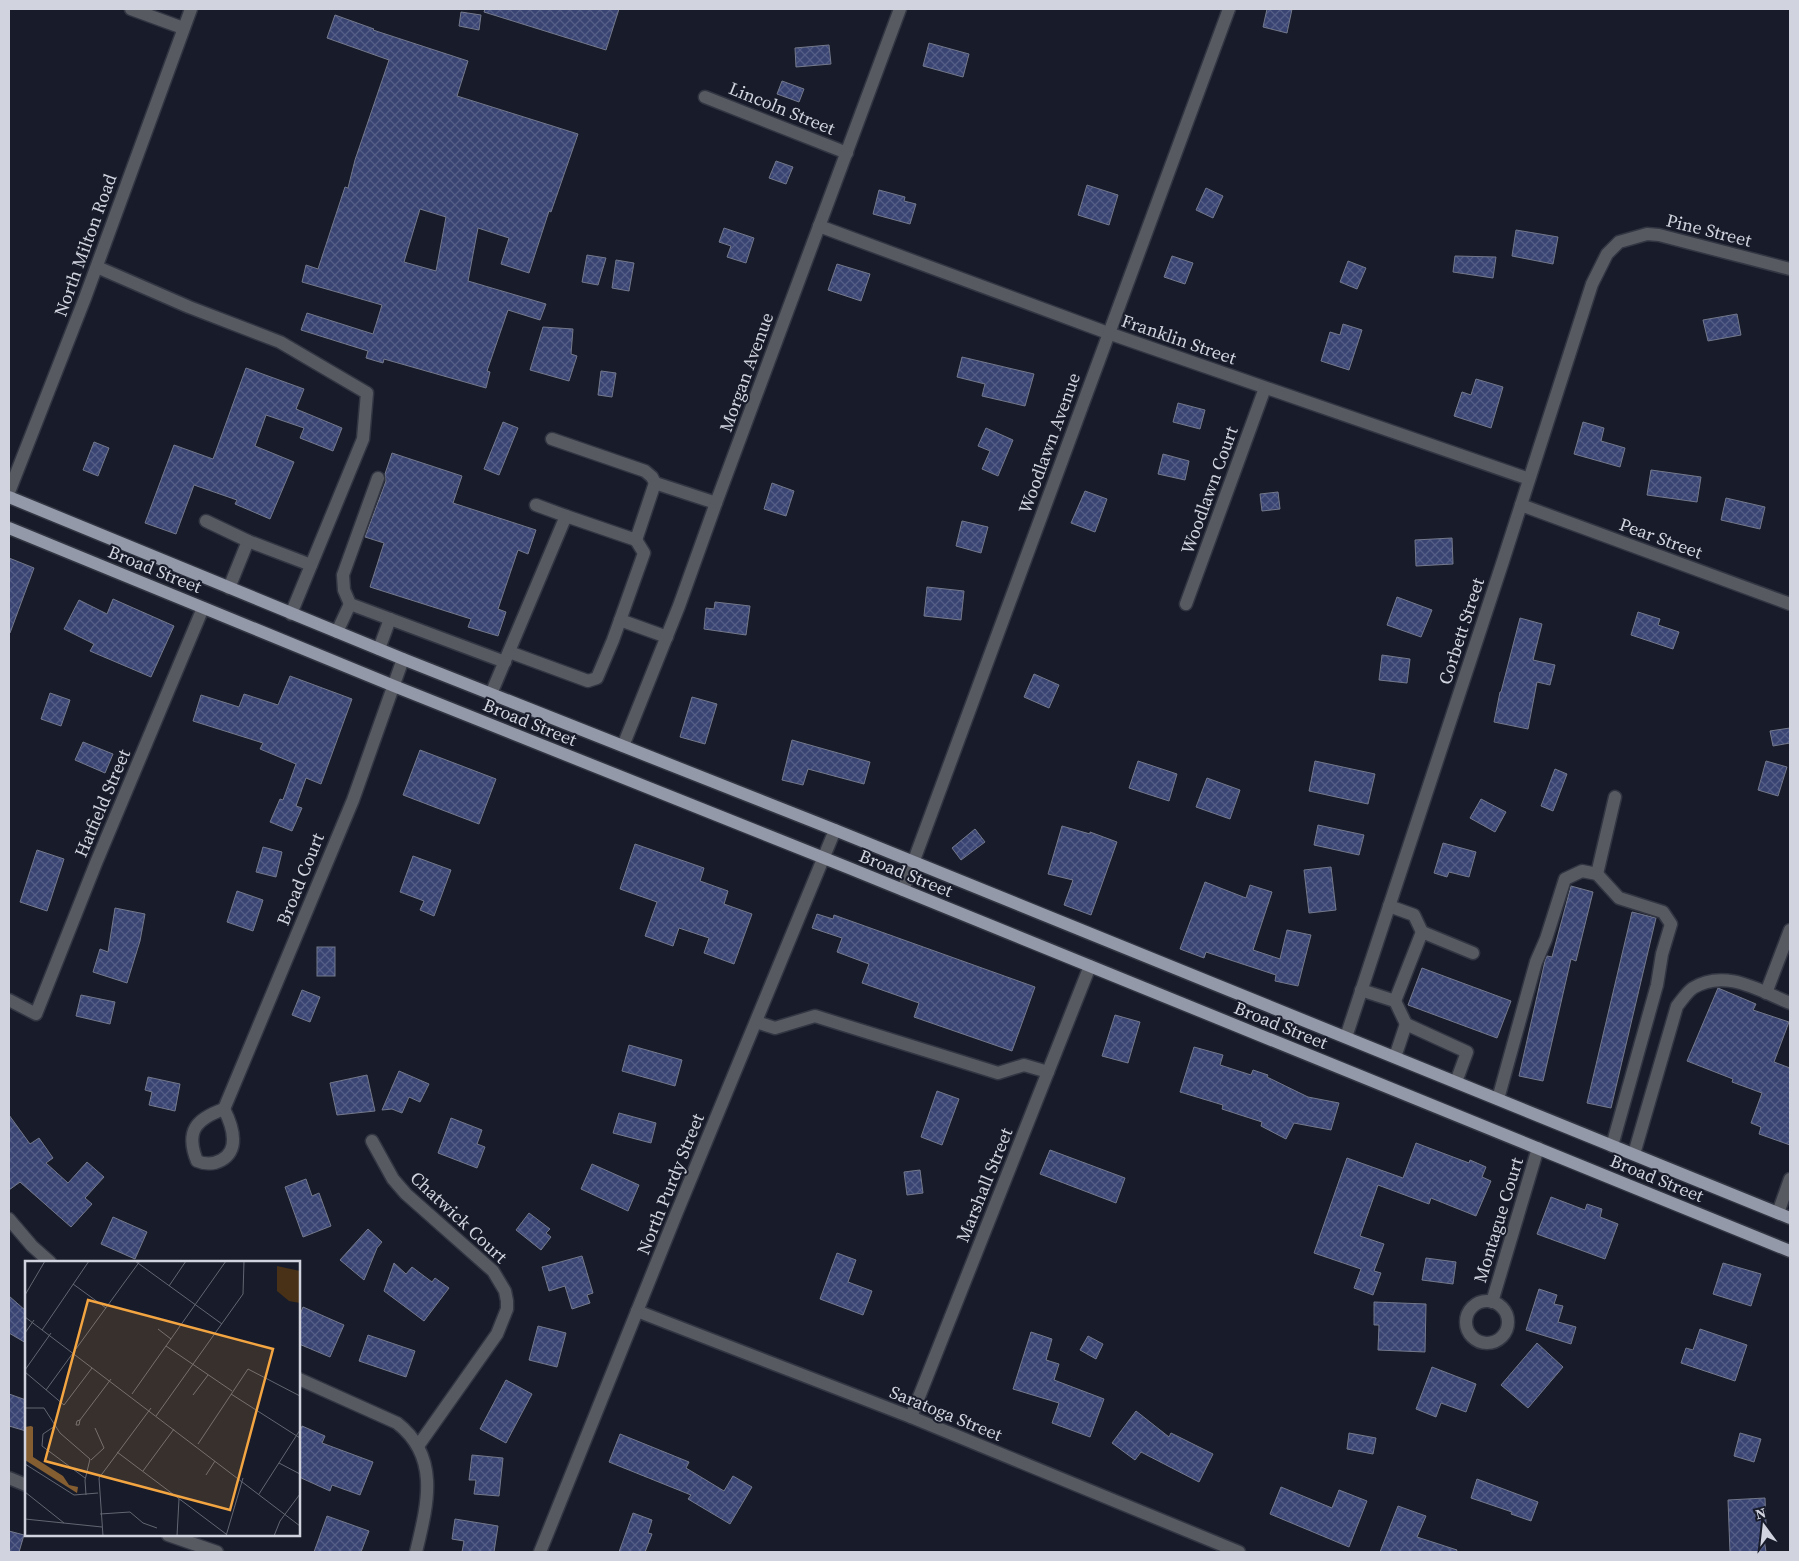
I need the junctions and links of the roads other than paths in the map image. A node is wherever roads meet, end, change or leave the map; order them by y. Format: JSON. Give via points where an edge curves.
{"nodes":[{"id":1,"x":131,"y":9,"type":"edge"},
{"id":2,"x":191,"y":9,"type":"edge"},
{"id":3,"x":900,"y":9,"type":"edge"},
{"id":4,"x":1229,"y":9,"type":"edge"},
{"id":5,"x":183,"y":28,"type":"junction"},
{"id":6,"x":705,"y":97,"type":"dead end"},
{"id":7,"x":847,"y":152,"type":"junction"},
{"id":8,"x":819,"y":226,"type":"junction"},
{"id":9,"x":1619,"y":242,"type":"joint"},
{"id":10,"x":97,"y":267,"type":"junction"},
{"id":11,"x":1790,"y":269,"type":"edge"},
{"id":12,"x":1108,"y":333,"type":"junction"},
{"id":13,"x":1265,"y":388,"type":"junction"},
{"id":14,"x":552,"y":439,"type":"dead end"},
{"id":15,"x":378,"y":478,"type":"dead end"},
{"id":16,"x":1529,"y":479,"type":"junction"},
{"id":17,"x":655,"y":483,"type":"junction"},
{"id":18,"x":9,"y":492,"type":"edge"},
{"id":19,"x":9,"y":497,"type":"edge"},
{"id":20,"x":716,"y":503,"type":"junction"},
{"id":21,"x":536,"y":505,"type":"dead end"},
{"id":22,"x":1521,"y":506,"type":"junction"},
{"id":23,"x":566,"y":516,"type":"junction"},
{"id":24,"x":206,"y":521,"type":"dead end"},
{"id":25,"x":9,"y":528,"type":"edge"},
{"id":26,"x":248,"y":540,"type":"junction"},
{"id":27,"x":636,"y":540,"type":"junction"},
{"id":28,"x":311,"y":565,"type":"junction"},
{"id":29,"x":229,"y":588,"type":"junction"},
{"id":30,"x":350,"y":604,"type":"junction"},
{"id":31,"x":1186,"y":604,"type":"dead end"},
{"id":32,"x":1790,"y":604,"type":"edge"},
{"id":33,"x":203,"y":608,"type":"junction"},
{"id":34,"x":292,"y":614,"type":"junction"},
{"id":35,"x":390,"y":619,"type":"junction"},
{"id":36,"x":620,"y":620,"type":"junction"},
{"id":37,"x":337,"y":632,"type":"junction"},
{"id":38,"x":667,"y":637,"type":"junction"},
{"id":39,"x":379,"y":649,"type":"junction"},
{"id":40,"x":507,"y":657,"type":"junction"},
{"id":41,"x":403,"y":659,"type":"junction"},
{"id":42,"x":394,"y":686,"type":"junction"},
{"id":43,"x":491,"y":694,"type":"junction"},
{"id":44,"x":623,"y":746,"type":"junction"},
{"id":45,"x":1615,"y":797,"type":"dead end"},
{"id":46,"x":835,"y":830,"type":"junction"},
{"id":47,"x":823,"y":858,"type":"junction"},
{"id":48,"x":913,"y":862,"type":"junction"},
{"id":49,"x":1598,"y":874,"type":"junction"},
{"id":50,"x":903,"y":890,"type":"junction"},
{"id":51,"x":1389,"y":906,"type":"junction"},
{"id":52,"x":1790,"y":930,"type":"edge"},
{"id":53,"x":1422,"y":932,"type":"junction"},
{"id":54,"x":1473,"y":953,"type":"dead end"},
{"id":55,"x":1090,"y":966,"type":"junction"},
{"id":56,"x":1361,"y":990,"type":"junction"},
{"id":57,"x":1766,"y":993,"type":"junction"},
{"id":58,"x":9,"y":1000,"type":"edge"},
{"id":59,"x":1395,"y":1001,"type":"junction"},
{"id":60,"x":1790,"y":1004,"type":"edge"},
{"id":61,"x":756,"y":1022,"type":"junction"},
{"id":62,"x":1406,"y":1024,"type":"junction"},
{"id":63,"x":1346,"y":1037,"type":"junction"},
{"id":64,"x":1395,"y":1057,"type":"junction"},
{"id":65,"x":1048,"y":1072,"type":"junction"},
{"id":66,"x":1456,"y":1082,"type":"junction"},
{"id":67,"x":1498,"y":1099,"type":"junction"},
{"id":68,"x":224,"y":1109,"type":"dead end"},
{"id":69,"x":372,"y":1141,"type":"dead end"},
{"id":70,"x":1612,"y":1146,"type":"junction"},
{"id":71,"x":1538,"y":1148,"type":"junction"},
{"id":72,"x":1634,"y":1154,"type":"junction"},
{"id":73,"x":1790,"y":1179,"type":"edge"},
{"id":74,"x":1784,"y":1215,"type":"edge"},
{"id":75,"x":10,"y":1223,"type":"edge"},
{"id":76,"x":1790,"y":1251,"type":"edge"},
{"id":77,"x":49,"y":1261,"type":"edge"},
{"id":78,"x":1492,"y":1302,"type":"dead end"},
{"id":79,"x":638,"y":1311,"type":"junction"},
{"id":80,"x":300,"y":1379,"type":"edge"},
{"id":81,"x":911,"y":1418,"type":"junction"},
{"id":82,"x":418,"y":1446,"type":"junction"},
{"id":83,"x":9,"y":1478,"type":"edge"},
{"id":84,"x":25,"y":1485,"type":"edge"},
{"id":85,"x":171,"y":1536,"type":"edge"},
{"id":86,"x":217,"y":1552,"type":"edge"},
{"id":87,"x":416,"y":1552,"type":"edge"},
{"id":88,"x":540,"y":1552,"type":"edge"},
{"id":89,"x":1239,"y":1552,"type":"edge"}],
"edges":[{"from":1,"to":5,"type":"street"},
{"from":2,"to":5,"type":"street","name":"North Milton Road"},
{"from":3,"to":7,"type":"street","name":"Morgan Avenue"},
{"from":4,"to":12,"type":"street","name":"Woodlawn Avenue"},
{"from":5,"to":10,"type":"street","name":"North Milton Road"},
{"from":6,"to":7,"type":"street","name":"Lincoln Street"},
{"from":7,"to":8,"type":"street","name":"Morgan Avenue"},
{"from":8,"to":12,"type":"street","name":"Franklin Street"},
{"from":8,"to":20,"type":"street","name":"Morgan Avenue"},
{"from":9,"to":11,"type":"street","name":"Pine Street","via":[[1647,234],[1658,235]]},
{"from":9,"to":16,"type":"street","name":"Corbett Street","via":[[1607,254],[1592,284]]},
{"from":10,"to":18,"type":"street","name":"North Milton Road"},
{"from":10,"to":28,"type":"street","via":[[280,342],[367,393],[363,439]]},
{"from":12,"to":13,"type":"street","name":"Franklin Street"},
{"from":12,"to":48,"type":"street","name":"Woodlawn Avenue"},
{"from":13,"to":16,"type":"street","name":"Franklin Street"},
{"from":13,"to":31,"type":"street","name":"Woodlawn Court"},
{"from":14,"to":17,"type":"street","via":[[645,471]]},
{"from":15,"to":30,"type":"street","via":[[343,574],[344,590]]},
{"from":16,"to":22,"type":"street","name":"Corbett Street"},
{"from":17,"to":20,"type":"street"},
{"from":17,"to":27,"type":"street"},
{"from":19,"to":29,"type":"main road","name":"Broad Street"},
{"from":20,"to":38,"type":"street","name":"Morgan Avenue"},
{"from":21,"to":23,"type":"street"},
{"from":22,"to":32,"type":"street","name":"Pear Street"},
{"from":22,"to":51,"type":"street","name":"Corbett Street"},
{"from":23,"to":27,"type":"street"},
{"from":23,"to":40,"type":"street"},
{"from":24,"to":26,"type":"street"},
{"from":25,"to":33,"type":"main road","name":"Broad Street"},
{"from":26,"to":28,"type":"street"},
{"from":26,"to":29,"type":"street"},
{"from":27,"to":36,"type":"street","via":[[644,553]]},
{"from":28,"to":34,"type":"street"},
{"from":29,"to":34,"type":"main road","name":"Broad Street"},
{"from":30,"to":35,"type":"street"},
{"from":30,"to":37,"type":"street"},
{"from":33,"to":42,"type":"main road","name":"Broad Street"},
{"from":33,"to":58,"type":"street","name":"Hatfield Street","via":[[36,1014]]},
{"from":34,"to":37,"type":"main road","name":"Broad Street"},
{"from":35,"to":39,"type":"street"},
{"from":35,"to":40,"type":"street"},
{"from":36,"to":38,"type":"street"},
{"from":36,"to":40,"type":"street","via":[[597,678],[588,681]]},
{"from":37,"to":39,"type":"main road","name":"Broad Street"},
{"from":38,"to":44,"type":"street","name":"Morgan Avenue"},
{"from":39,"to":41,"type":"main road","name":"Broad Street"},
{"from":40,"to":43,"type":"street"},
{"from":41,"to":42,"type":"street","name":"Broad Court"},
{"from":41,"to":43,"type":"main road","name":"Broad Street"},
{"from":42,"to":47,"type":"main road","name":"Broad Street"},
{"from":42,"to":68,"type":"street","name":"Broad Court","via":[[352,800]]},
{"from":43,"to":44,"type":"main road","name":"Broad Street"},
{"from":44,"to":46,"type":"main road","name":"Broad Street"},
{"from":45,"to":49,"type":"street"},
{"from":46,"to":47,"type":"street","name":"North Purdy Street"},
{"from":46,"to":48,"type":"main road","name":"Broad Street"},
{"from":47,"to":50,"type":"main road","name":"Broad Street"},
{"from":47,"to":61,"type":"street","name":"North Purdy Street"},
{"from":48,"to":50,"type":"street","name":"Woodlawn Avenue"},
{"from":48,"to":63,"type":"main road","name":"Broad Street"},
{"from":49,"to":67,"type":"street","via":[[1582,871],[1565,879],[1536,962]]},
{"from":49,"to":70,"type":"street","via":[[1619,898],[1663,912],[1671,924]]},
{"from":50,"to":55,"type":"main road","name":"Broad Street"},
{"from":51,"to":53,"type":"street","via":[[1414,915]]},
{"from":51,"to":56,"type":"street","name":"Corbett Street"},
{"from":52,"to":57,"type":"street"},
{"from":53,"to":54,"type":"street"},
{"from":53,"to":59,"type":"street"},
{"from":55,"to":65,"type":"street","name":"Marshall Street"},
{"from":55,"to":71,"type":"main road","name":"Broad Street"},
{"from":56,"to":59,"type":"street"},
{"from":56,"to":63,"type":"street","name":"Corbett Street"},
{"from":57,"to":60,"type":"street"},
{"from":57,"to":72,"type":"street","via":[[1734,980],[1711,980],[1692,989],[1677,1006]]},
{"from":59,"to":62,"type":"street"},
{"from":61,"to":65,"type":"street","via":[[775,1028],[815,1016],[998,1073],[1024,1065]]},
{"from":61,"to":79,"type":"street","name":"North Purdy Street"},
{"from":62,"to":64,"type":"street"},
{"from":62,"to":66,"type":"street","via":[[1467,1052]]},
{"from":63,"to":64,"type":"main road","name":"Broad Street"},
{"from":64,"to":66,"type":"main road","name":"Broad Street"},
{"from":65,"to":81,"type":"street","name":"Marshall Street"},
{"from":66,"to":67,"type":"main road","name":"Broad Street"},
{"from":67,"to":70,"type":"main road","name":"Broad Street"},
{"from":69,"to":82,"type":"street","name":"Chatwick Court","via":[[393,1179],[493,1272],[505,1291],[507,1301],[497,1334]]},
{"from":70,"to":72,"type":"main road","name":"Broad Street"},
{"from":71,"to":76,"type":"main road","name":"Broad Street"},
{"from":71,"to":78,"type":"street","name":"Montague Court"},
{"from":72,"to":74,"type":"main road","name":"Broad Street"},
{"from":73,"to":74,"type":"street"},
{"from":75,"to":77,"type":"street"},
{"from":79,"to":81,"type":"street","name":"Saratoga Street"},
{"from":79,"to":88,"type":"street","name":"North Purdy Street"},
{"from":80,"to":82,"type":"street","via":[[397,1423]]},
{"from":81,"to":89,"type":"street","name":"Saratoga Street"},
{"from":82,"to":87,"type":"street","via":[[428,1479],[428,1496]]},
{"from":83,"to":84,"type":"street"},
{"from":85,"to":86,"type":"street"}]}
